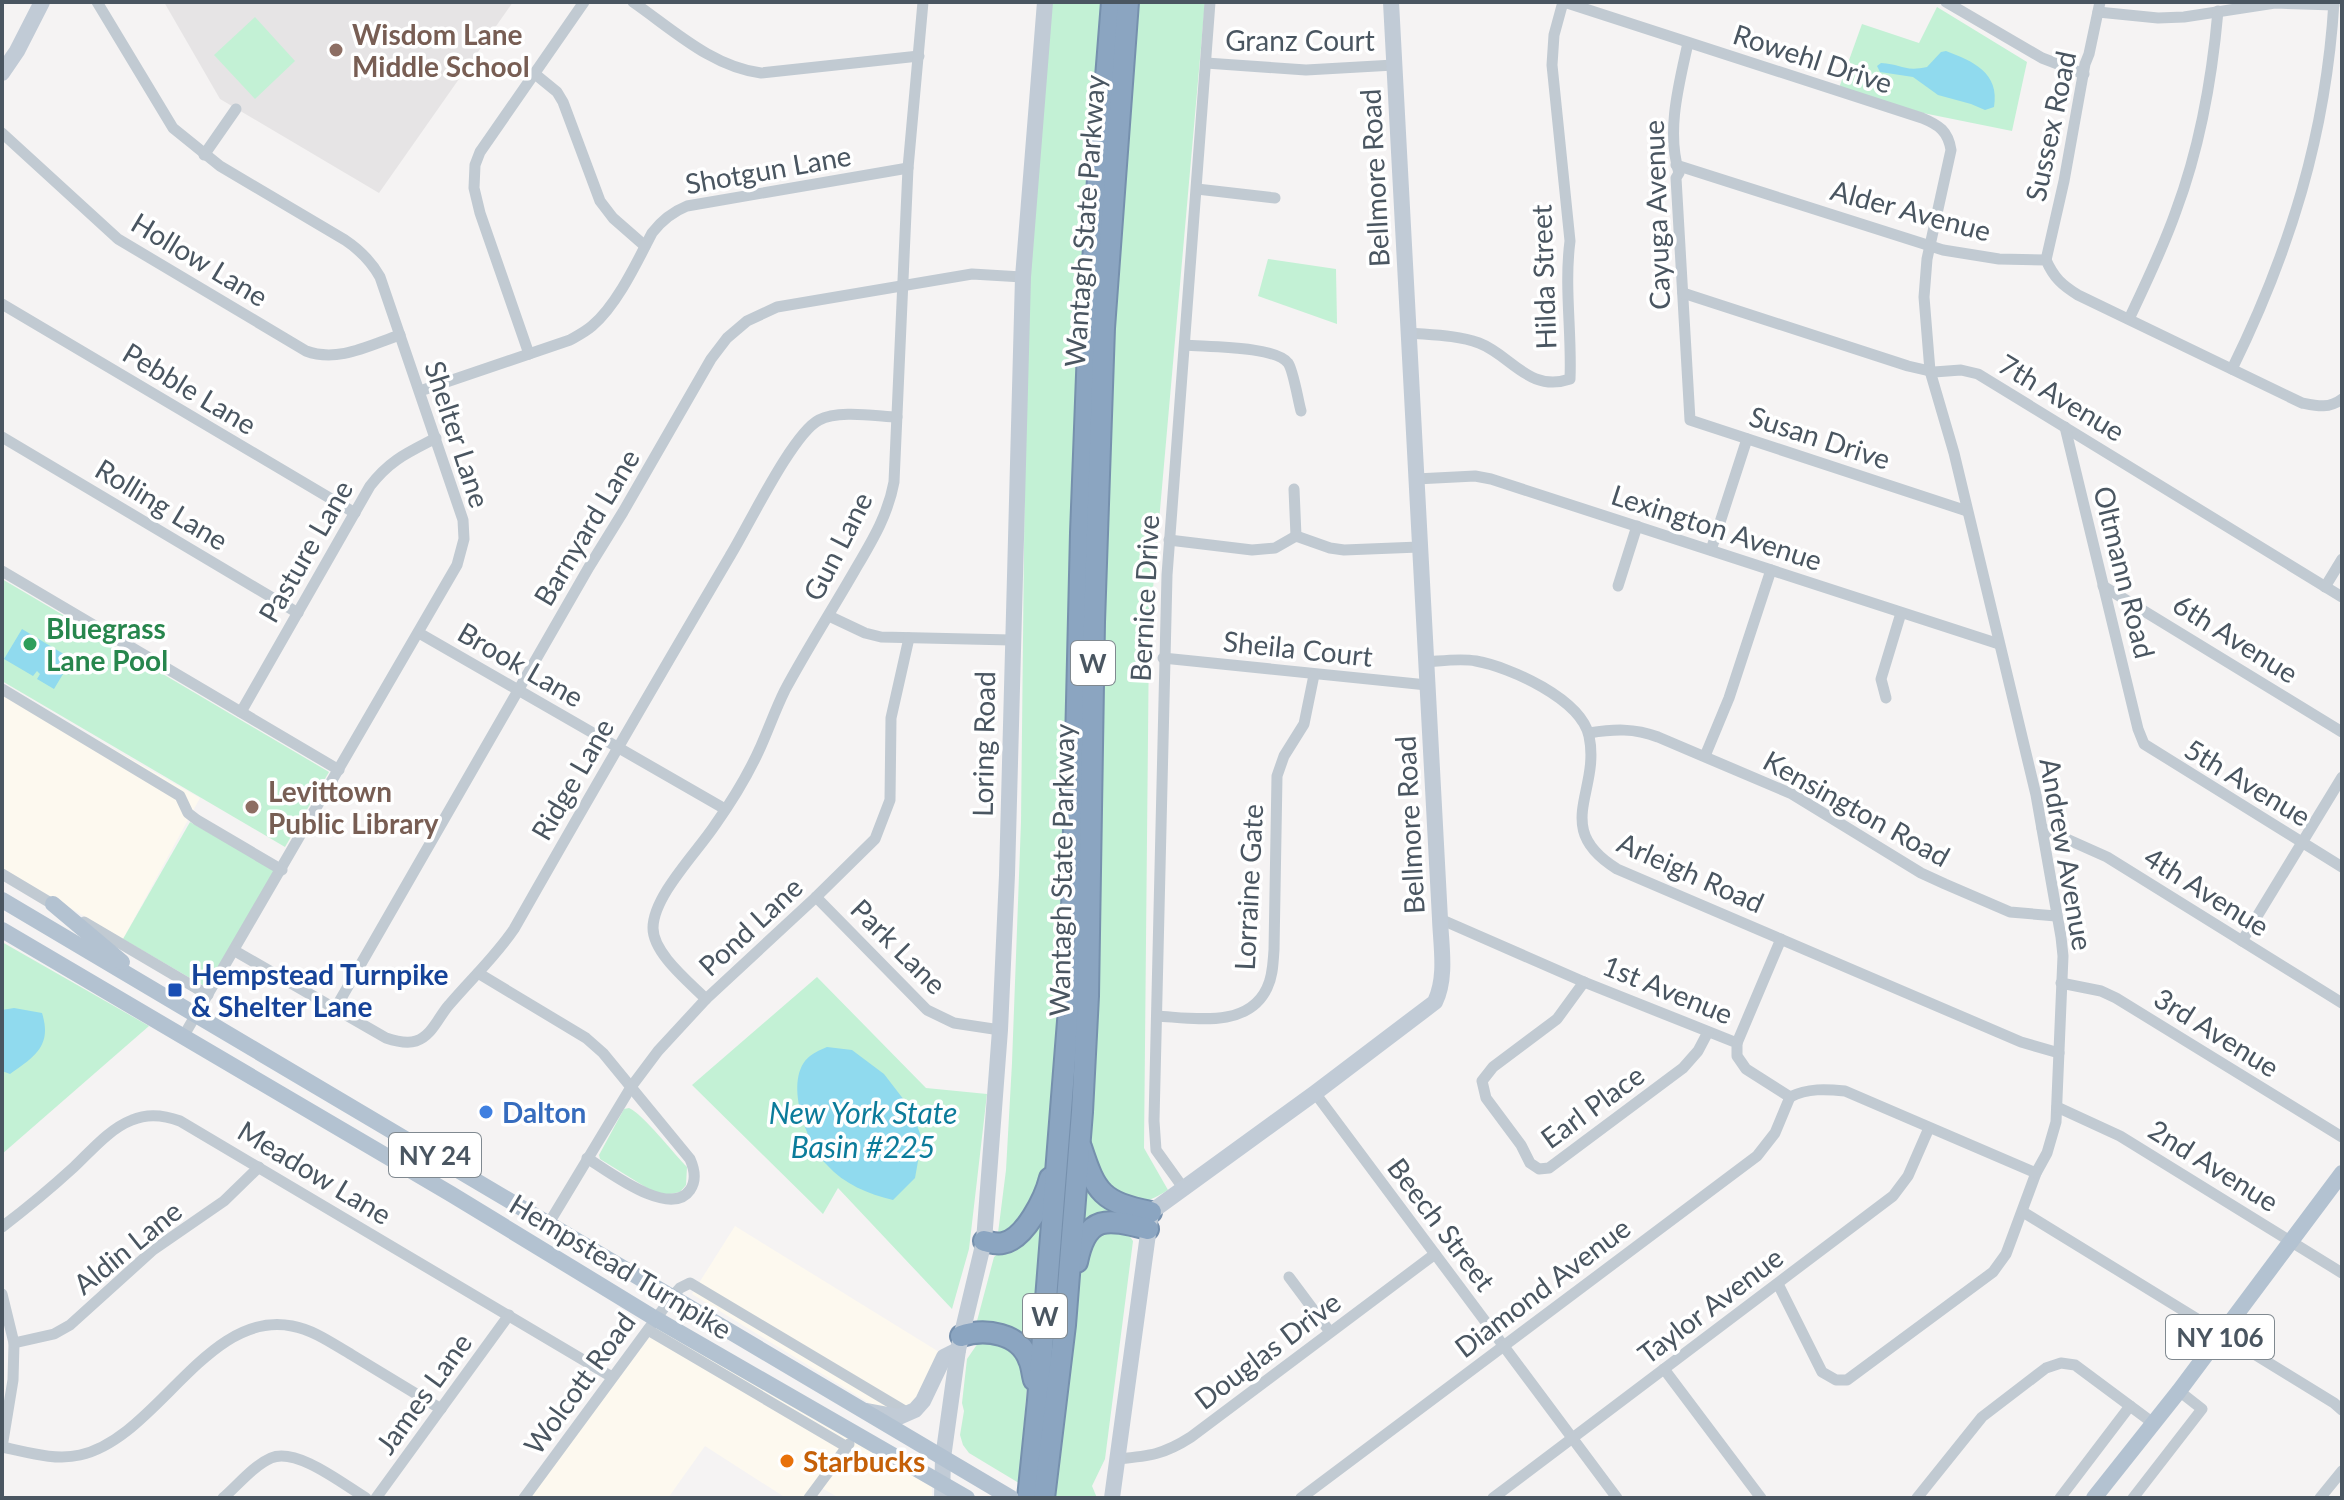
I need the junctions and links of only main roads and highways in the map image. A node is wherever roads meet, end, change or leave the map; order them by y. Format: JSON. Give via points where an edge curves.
{"nodes":[{"id":1,"x":1112,"y":2,"type":"edge"},
{"id":2,"x":1128,"y":2,"type":"edge"},
{"id":3,"x":2,"y":900,"type":"edge"},
{"id":4,"x":53,"y":904,"type":"road end"},
{"id":5,"x":2,"y":930,"type":"edge"},
{"id":6,"x":157,"y":992,"type":"junction"},
{"id":7,"x":1069,"y":1138,"type":"junction"},
{"id":8,"x":2342,"y":1173,"type":"edge"},
{"id":9,"x":984,"y":1241,"type":"road end"},
{"id":10,"x":1065,"y":1325,"type":"junction"},
{"id":11,"x":960,"y":1343,"type":"road end"},
{"id":12,"x":1038,"y":1400,"type":"junction"},
{"id":13,"x":942,"y":1490,"type":"edge"},
{"id":14,"x":967,"y":1498,"type":"edge"},
{"id":15,"x":1011,"y":1498,"type":"edge"},
{"id":16,"x":1028,"y":1498,"type":"edge"},
{"id":17,"x":1044,"y":1498,"type":"edge"},
{"id":18,"x":2094,"y":1498,"type":"edge"}],
"edges":[{"from":1,"to":7,"type":"highway","name":"Wantagh State Parkway","number":"W","via":[[1081,533]]},
{"from":2,"to":7,"type":"highway","name":"Wantagh State Parkway","number":"W","via":[[1104,328],[1088,996]]},
{"from":3,"to":6,"type":"main road","name":"Hempstead Turnpike","number":"NY 24"},
{"from":4,"to":6,"type":"main road"},
{"from":5,"to":13,"type":"main road","name":"Hempstead Turnpike","number":"NY 24","via":[[437,1186],[652,1324]]},
{"from":6,"to":15,"type":"main road","name":"Hempstead Turnpike","number":"NY 24"},
{"from":7,"to":9,"type":"highway","via":[[1018,1237],[999,1244]]},
{"from":7,"to":10,"type":"highway","name":"Wantagh State Parkway","number":"W"},
{"from":7,"to":10,"type":"highway","via":[[1104,1195],[1149,1220],[1093,1227],[1080,1246]]},
{"from":7,"to":12,"type":"highway","name":"Wantagh State Parkway","number":"W"},
{"from":8,"to":18,"type":"main road","number":"NY 106"},
{"from":10,"to":17,"type":"highway","name":"Wantagh State Parkway","number":"W"},
{"from":11,"to":12,"type":"highway","via":[[974,1332],[1011,1339],[1029,1358]]},
{"from":12,"to":16,"type":"highway","name":"Wantagh State Parkway","number":"W"},
{"from":13,"to":14,"type":"main road","name":"Hempstead Turnpike","number":"NY 24"}]}
